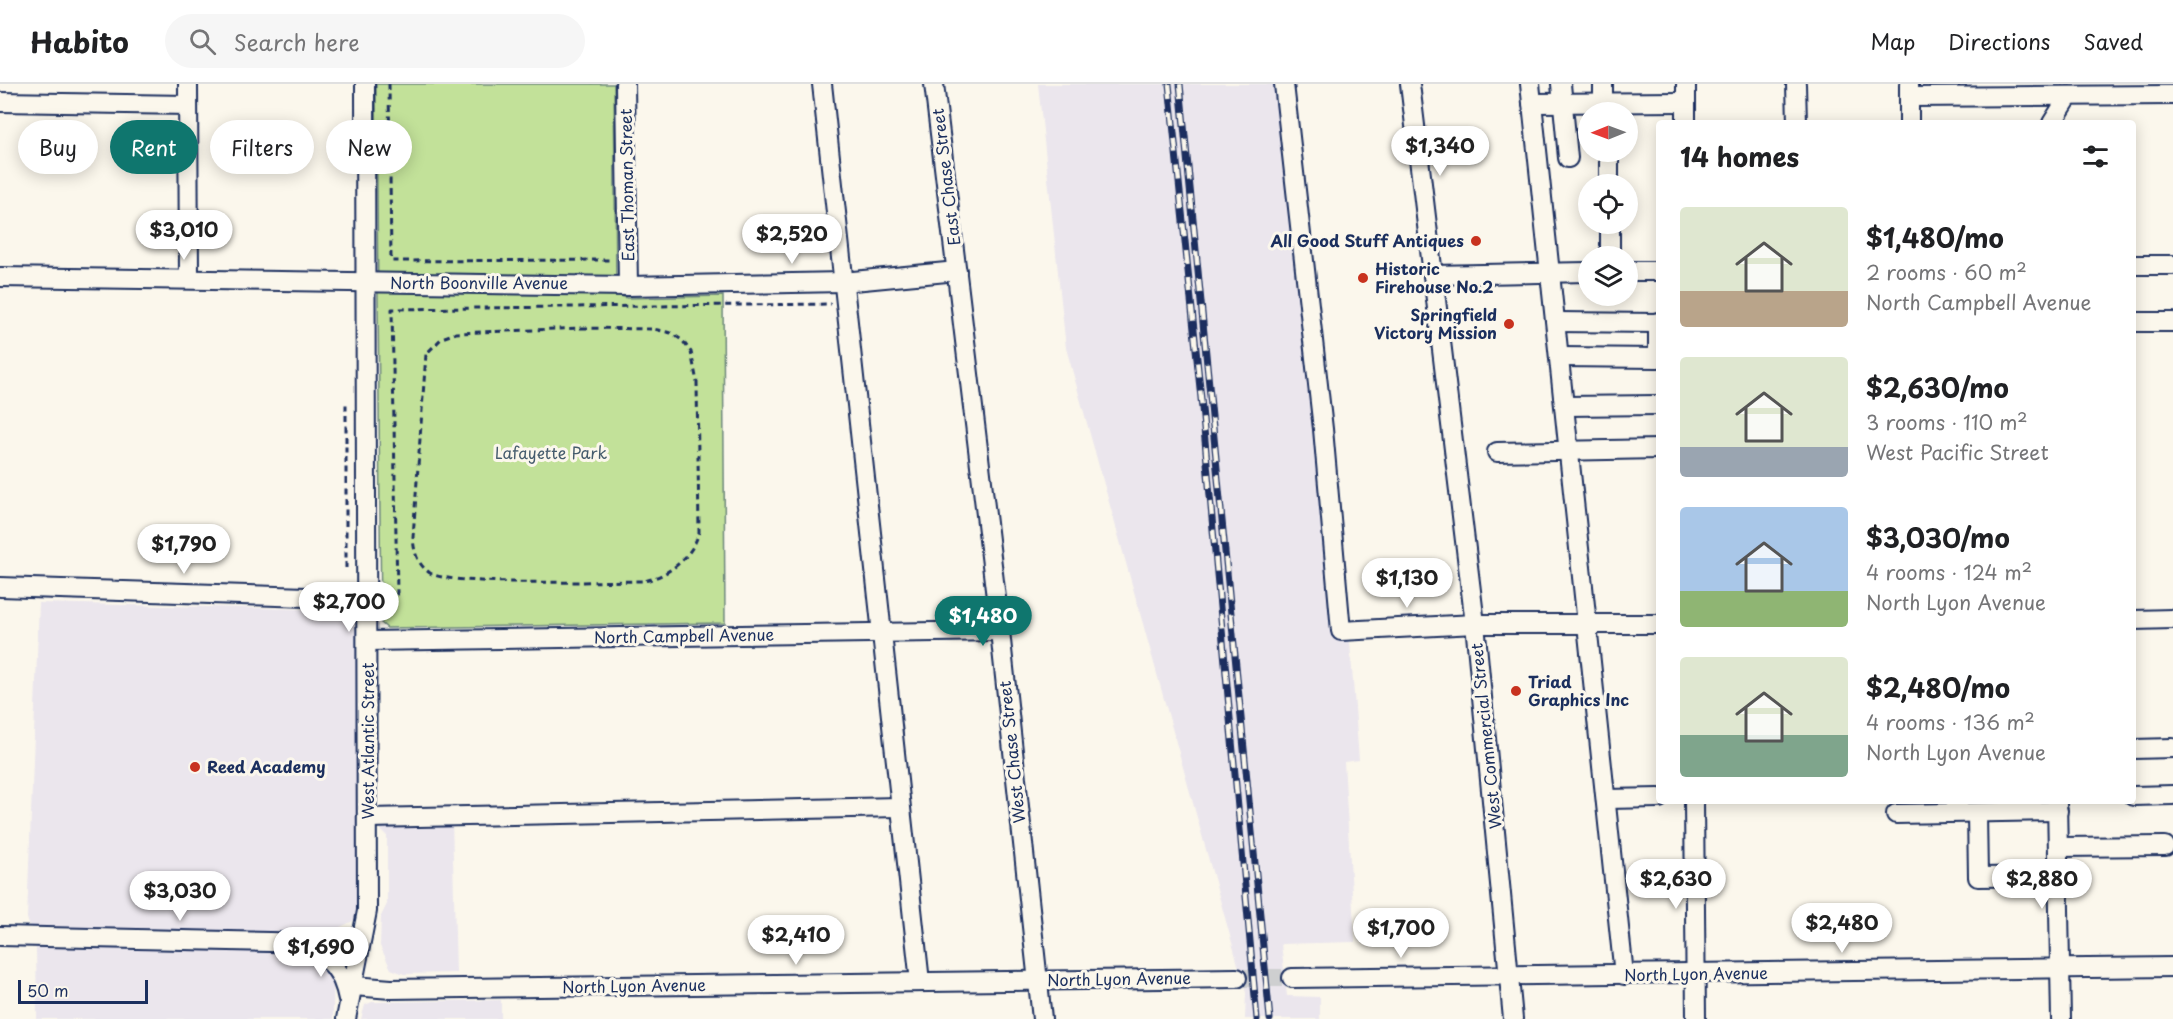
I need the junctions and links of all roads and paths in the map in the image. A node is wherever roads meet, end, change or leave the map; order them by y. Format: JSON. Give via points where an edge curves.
{"nodes":[{"id":1,"x":188,"y":84,"type":"edge"},
{"id":2,"x":365,"y":84,"type":"edge"},
{"id":3,"x":389,"y":84,"type":"edge"},
{"id":4,"x":625,"y":84,"type":"edge"},
{"id":5,"x":822,"y":84,"type":"edge"},
{"id":6,"x":934,"y":84,"type":"edge"},
{"id":7,"x":1284,"y":84,"type":"edge"},
{"id":8,"x":1410,"y":84,"type":"edge"},
{"id":9,"x":1530,"y":84,"type":"edge"},
{"id":10,"x":1561,"y":84,"type":"edge"},
{"id":11,"x":1603,"y":84,"type":"edge"},
{"id":12,"x":1796,"y":84,"type":"edge"},
{"id":13,"x":1909,"y":91,"type":"edge"},
{"id":14,"x":2080,"y":92,"type":"edge"},
{"id":15,"x":1686,"y":93,"type":"edge"},
{"id":16,"x":2173,"y":95,"type":"edge"},
{"id":17,"x":0,"y":102,"type":"edge"},
{"id":18,"x":1606,"y":102,"type":"edge"},
{"id":19,"x":1631,"y":102,"type":"edge"},
{"id":20,"x":1563,"y":103,"type":"junction"},
{"id":21,"x":1532,"y":104,"type":"junction"},
{"id":22,"x":1578,"y":104,"type":"edge"},
{"id":23,"x":189,"y":105,"type":"junction"},
{"id":24,"x":1686,"y":120,"type":"edge"},
{"id":25,"x":1797,"y":120,"type":"edge"},
{"id":26,"x":1909,"y":120,"type":"edge"},
{"id":27,"x":2055,"y":120,"type":"edge"},
{"id":28,"x":1568,"y":158,"type":"dead end"},
{"id":29,"x":2136,"y":265,"type":"edge"},
{"id":30,"x":2173,"y":265,"type":"edge"},
{"id":31,"x":957,"y":271,"type":"junction"},
{"id":32,"x":1638,"y":271,"type":"edge"},
{"id":33,"x":1656,"y":271,"type":"edge"},
{"id":34,"x":1551,"y":272,"type":"junction"},
{"id":35,"x":1578,"y":272,"type":"edge"},
{"id":36,"x":1433,"y":275,"type":"junction"},
{"id":37,"x":0,"y":277,"type":"edge"},
{"id":38,"x":189,"y":279,"type":"junction"},
{"id":39,"x":367,"y":281,"type":"junction"},
{"id":40,"x":843,"y":282,"type":"junction"},
{"id":41,"x":620,"y":285,"type":"junction"},
{"id":42,"x":833,"y":304,"type":"dead end"},
{"id":43,"x":612,"y":307,"type":"junction"},
{"id":44,"x":1556,"y":322,"type":"junction"},
{"id":45,"x":1656,"y":322,"type":"edge"},
{"id":46,"x":2136,"y":322,"type":"edge"},
{"id":47,"x":2173,"y":322,"type":"edge"},
{"id":48,"x":1560,"y":357,"type":"junction"},
{"id":49,"x":1656,"y":358,"type":"edge"},
{"id":50,"x":346,"y":395,"type":"dead end"},
{"id":51,"x":1656,"y":405,"type":"edge"},
{"id":52,"x":1565,"y":406,"type":"junction"},
{"id":53,"x":1569,"y":449,"type":"junction"},
{"id":54,"x":1656,"y":449,"type":"edge"},
{"id":55,"x":1497,"y":452,"type":"dead end"},
{"id":56,"x":346,"y":568,"type":"dead end"},
{"id":57,"x":461,"y":580,"type":"joint"},
{"id":58,"x":0,"y":587,"type":"edge"},
{"id":59,"x":366,"y":599,"type":"junction"},
{"id":60,"x":381,"y":616,"type":"dead end"},
{"id":61,"x":2173,"y":619,"type":"edge"},
{"id":62,"x":2136,"y":620,"type":"edge"},
{"id":63,"x":1475,"y":624,"type":"junction"},
{"id":64,"x":1588,"y":624,"type":"junction"},
{"id":65,"x":1656,"y":624,"type":"edge"},
{"id":66,"x":1000,"y":631,"type":"junction"},
{"id":67,"x":880,"y":633,"type":"junction"},
{"id":68,"x":367,"y":641,"type":"junction"},
{"id":69,"x":2173,"y":748,"type":"edge"},
{"id":70,"x":2136,"y":749,"type":"edge"},
{"id":71,"x":2173,"y":795,"type":"edge"},
{"id":72,"x":2136,"y":796,"type":"edge"},
{"id":73,"x":1656,"y":798,"type":"edge"},
{"id":74,"x":1606,"y":799,"type":"junction"},
{"id":75,"x":1694,"y":804,"type":"edge"},
{"id":76,"x":2057,"y":806,"type":"edge"},
{"id":77,"x":900,"y":807,"type":"junction"},
{"id":78,"x":1977,"y":813,"type":"junction"},
{"id":79,"x":1896,"y":814,"type":"dead end"},
{"id":80,"x":368,"y":818,"type":"junction"},
{"id":81,"x":2166,"y":846,"type":"dead end"},
{"id":82,"x":2058,"y":847,"type":"junction"},
{"id":83,"x":2059,"y":876,"type":"junction"},
{"id":84,"x":0,"y":936,"type":"edge"},
{"id":85,"x":307,"y":943,"type":"junction"},
{"id":86,"x":359,"y":944,"type":"junction"},
{"id":87,"x":2173,"y":967,"type":"edge"},
{"id":88,"x":2061,"y":968,"type":"junction"},
{"id":89,"x":1695,"y":974,"type":"junction"},
{"id":90,"x":1624,"y":975,"type":"junction"},
{"id":91,"x":1511,"y":976,"type":"junction"},
{"id":92,"x":1237,"y":978,"type":"tunnel mouth"},
{"id":93,"x":1292,"y":978,"type":"tunnel mouth"},
{"id":94,"x":1036,"y":981,"type":"junction"},
{"id":95,"x":920,"y":982,"type":"junction"},
{"id":96,"x":354,"y":986,"type":"junction"},
{"id":97,"x":348,"y":1012,"type":"edge"},
{"id":98,"x":1042,"y":1019,"type":"edge"},
{"id":99,"x":1513,"y":1019,"type":"edge"},
{"id":100,"x":1696,"y":1019,"type":"edge"},
{"id":101,"x":2061,"y":1019,"type":"edge"}],
"edges":[{"from":1,"to":23,"type":"street"},
{"from":2,"to":39,"type":"street","name":"West Atlantic Street"},
{"from":3,"to":41,"type":"path","via":[[391,261],[612,260]]},
{"from":4,"to":41,"type":"street","name":"East Thoman Street"},
{"from":5,"to":40,"type":"street"},
{"from":6,"to":31,"type":"street","name":"East Chase Street"},
{"from":7,"to":63,"type":"street","via":[[1323,429],[1341,631]]},
{"from":8,"to":36,"type":"street","name":"West Commercial Street"},
{"from":9,"to":21,"type":"street"},
{"from":10,"to":20,"type":"street"},
{"from":11,"to":18,"type":"street"},
{"from":12,"to":25,"type":"street"},
{"from":13,"to":14,"type":"street"},
{"from":13,"to":26,"type":"street"},
{"from":14,"to":16,"type":"street"},
{"from":14,"to":27,"type":"street"},
{"from":15,"to":19,"type":"street"},
{"from":15,"to":24,"type":"street"},
{"from":17,"to":23,"type":"street"},
{"from":20,"to":21,"type":"street"},
{"from":20,"to":22,"type":"street"},
{"from":20,"to":28,"type":"street"},
{"from":21,"to":34,"type":"street"},
{"from":23,"to":38,"type":"street"},
{"from":29,"to":30,"type":"street"},
{"from":31,"to":40,"type":"street","name":"North Boonville Avenue"},
{"from":31,"to":66,"type":"street","name":"West Chase Street"},
{"from":32,"to":33,"type":"street"},
{"from":34,"to":35,"type":"street"},
{"from":34,"to":36,"type":"street"},
{"from":34,"to":44,"type":"street"},
{"from":36,"to":63,"type":"street","name":"West Commercial Street"},
{"from":37,"to":38,"type":"street","name":"North Boonville Avenue"},
{"from":38,"to":39,"type":"street","name":"North Boonville Avenue"},
{"from":39,"to":41,"type":"street","name":"North Boonville Avenue"},
{"from":39,"to":59,"type":"street","name":"West Atlantic Street"},
{"from":40,"to":41,"type":"street","name":"North Boonville Avenue"},
{"from":40,"to":67,"type":"street"},
{"from":41,"to":43,"type":"path"},
{"from":42,"to":43,"type":"path"},
{"from":43,"to":60,"type":"path","via":[[392,309],[397,594]]},
{"from":44,"to":45,"type":"street"},
{"from":44,"to":48,"type":"street"},
{"from":46,"to":47,"type":"street"},
{"from":48,"to":49,"type":"street"},
{"from":48,"to":52,"type":"street"},
{"from":50,"to":56,"type":"path"},
{"from":51,"to":52,"type":"street"},
{"from":52,"to":53,"type":"street"},
{"from":53,"to":54,"type":"street"},
{"from":53,"to":55,"type":"street"},
{"from":53,"to":64,"type":"street"},
{"from":57,"to":57,"type":"path","via":[[431,573],[422,566],[414,550],[426,354],[442,338],[456,333],[654,329],[682,340],[695,363],[697,393],[699,532],[687,556],[657,578],[644,581]]},
{"from":58,"to":59,"type":"street"},
{"from":59,"to":68,"type":"street","name":"West Atlantic Street"},
{"from":61,"to":62,"type":"street"},
{"from":63,"to":64,"type":"street"},
{"from":63,"to":91,"type":"street","name":"West Commercial Street"},
{"from":64,"to":65,"type":"street"},
{"from":64,"to":74,"type":"street"},
{"from":66,"to":67,"type":"street","name":"North Campbell Avenue"},
{"from":66,"to":94,"type":"street","name":"West Chase Street"},
{"from":67,"to":68,"type":"street","name":"North Campbell Avenue"},
{"from":67,"to":77,"type":"street"},
{"from":68,"to":80,"type":"street","name":"West Atlantic Street"},
{"from":69,"to":70,"type":"street"},
{"from":71,"to":72,"type":"street"},
{"from":73,"to":74,"type":"street"},
{"from":74,"to":90,"type":"street"},
{"from":75,"to":89,"type":"street"},
{"from":76,"to":78,"type":"street"},
{"from":76,"to":82,"type":"street"},
{"from":77,"to":80,"type":"street"},
{"from":77,"to":95,"type":"street"},
{"from":78,"to":79,"type":"street"},
{"from":78,"to":83,"type":"street","via":[[1978,877]]},
{"from":80,"to":86,"type":"street","name":"West Atlantic Street","via":[[367,911]]},
{"from":81,"to":82,"type":"street"},
{"from":82,"to":83,"type":"street"},
{"from":83,"to":88,"type":"street"},
{"from":84,"to":85,"type":"street"},
{"from":85,"to":86,"type":"street"},
{"from":85,"to":97,"type":"street","via":[[332,962],[344,978]]},
{"from":86,"to":96,"type":"street","name":"West Atlantic Street"},
{"from":87,"to":88,"type":"street","name":"North Lyon Avenue"},
{"from":88,"to":89,"type":"street","name":"North Lyon Avenue"},
{"from":88,"to":101,"type":"street"},
{"from":89,"to":90,"type":"street","name":"North Lyon Avenue"},
{"from":89,"to":100,"type":"street"},
{"from":90,"to":91,"type":"street","name":"North Lyon Avenue"},
{"from":91,"to":93,"type":"street","name":"North Lyon Avenue"},
{"from":91,"to":99,"type":"street","name":"West Commercial Street"},
{"from":92,"to":94,"type":"street","name":"North Lyon Avenue"},
{"from":94,"to":95,"type":"street","name":"North Lyon Avenue"},
{"from":94,"to":98,"type":"street","name":"West Chase Street"},
{"from":95,"to":96,"type":"street","name":"North Lyon Avenue","via":[[391,989]]},
{"from":96,"to":97,"type":"street","name":"West Atlantic Street"}]}
